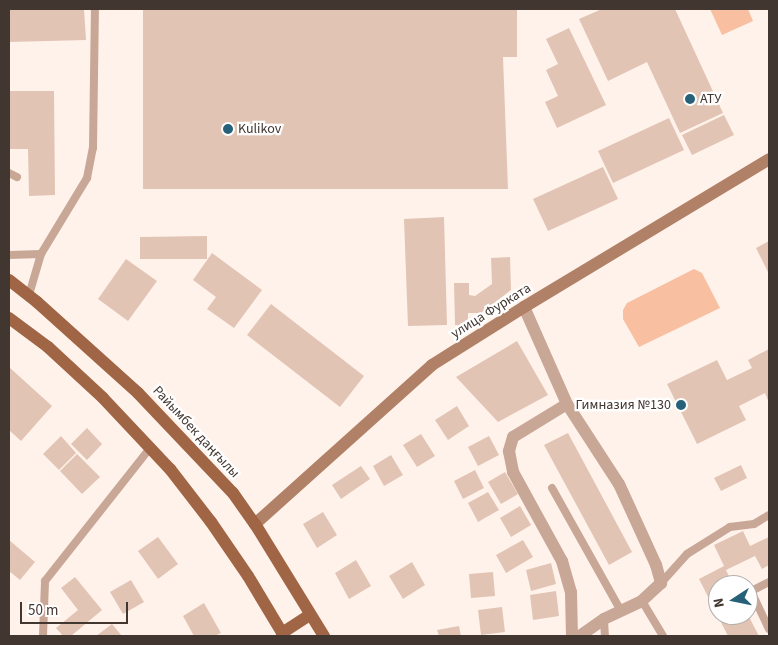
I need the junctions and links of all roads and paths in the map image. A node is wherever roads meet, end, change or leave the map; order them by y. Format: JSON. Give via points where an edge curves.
{"nodes":[{"id":1,"x":95,"y":9,"type":"edge"},
{"id":2,"x":769,"y":159,"type":"edge"},
{"id":3,"x":9,"y":173,"type":"edge"},
{"id":4,"x":17,"y":177,"type":"dead end"},
{"id":5,"x":42,"y":254,"type":"junction"},
{"id":6,"x":9,"y":256,"type":"edge"},
{"id":7,"x":9,"y":280,"type":"edge"},
{"id":8,"x":28,"y":295,"type":"junction"},
{"id":9,"x":524,"y":307,"type":"junction"},
{"id":10,"x":9,"y":318,"type":"edge"},
{"id":11,"x":567,"y":404,"type":"junction"},
{"id":12,"x":150,"y":448,"type":"junction"},
{"id":13,"x":552,"y":488,"type":"dead end"},
{"id":14,"x":769,"y":515,"type":"edge"},
{"id":15,"x":255,"y":524,"type":"junction"},
{"id":16,"x":769,"y":582,"type":"edge"},
{"id":17,"x":661,"y":583,"type":"junction"},
{"id":18,"x":642,"y":601,"type":"junction"},
{"id":19,"x":622,"y":611,"type":"junction"},
{"id":20,"x":310,"y":615,"type":"junction"},
{"id":21,"x":604,"y":619,"type":"junction"},
{"id":22,"x":769,"y":629,"type":"edge"},
{"id":23,"x":283,"y":635,"type":"edge"},
{"id":24,"x":43,"y":636,"type":"edge"},
{"id":25,"x":324,"y":636,"type":"edge"},
{"id":26,"x":572,"y":636,"type":"edge"},
{"id":27,"x":580,"y":636,"type":"edge"},
{"id":28,"x":605,"y":636,"type":"edge"},
{"id":29,"x":663,"y":636,"type":"edge"}],
"edges":[{"from":1,"to":5,"type":"lane","via":[[93,148],[87,178]]},
{"from":2,"to":9,"type":"street","name":"улица Фурката"},
{"from":3,"to":4,"type":"lane"},
{"from":5,"to":6,"type":"lane"},
{"from":5,"to":8,"type":"lane"},
{"from":7,"to":8,"type":"main road","name":"Райымбек даңғылы"},
{"from":8,"to":15,"type":"main road","name":"Райымбек даңғылы","via":[[138,393],[233,494]]},
{"from":9,"to":11,"type":"street"},
{"from":9,"to":15,"type":"street","name":"улица Фурката","via":[[432,365]]},
{"from":10,"to":12,"type":"main road","via":[[48,347]]},
{"from":11,"to":17,"type":"street","via":[[619,484]]},
{"from":11,"to":26,"type":"street","via":[[513,437],[509,452],[513,472],[562,561],[571,592]]},
{"from":12,"to":23,"type":"main road","via":[[211,522]]},
{"from":12,"to":24,"type":"lane","via":[[44,581]]},
{"from":13,"to":19,"type":"lane"},
{"from":14,"to":17,"type":"lane","via":[[754,524],[730,527],[687,554]]},
{"from":15,"to":20,"type":"main road","name":"Райымбек даңғылы"},
{"from":16,"to":22,"type":"lane","via":[[751,591]]},
{"from":17,"to":18,"type":"street"},
{"from":18,"to":19,"type":"street"},
{"from":18,"to":29,"type":"lane"},
{"from":19,"to":21,"type":"street"},
{"from":20,"to":23,"type":"main road"},
{"from":20,"to":25,"type":"main road","name":"Райымбек даңғылы"},
{"from":21,"to":27,"type":"street"},
{"from":21,"to":28,"type":"lane"}]}
